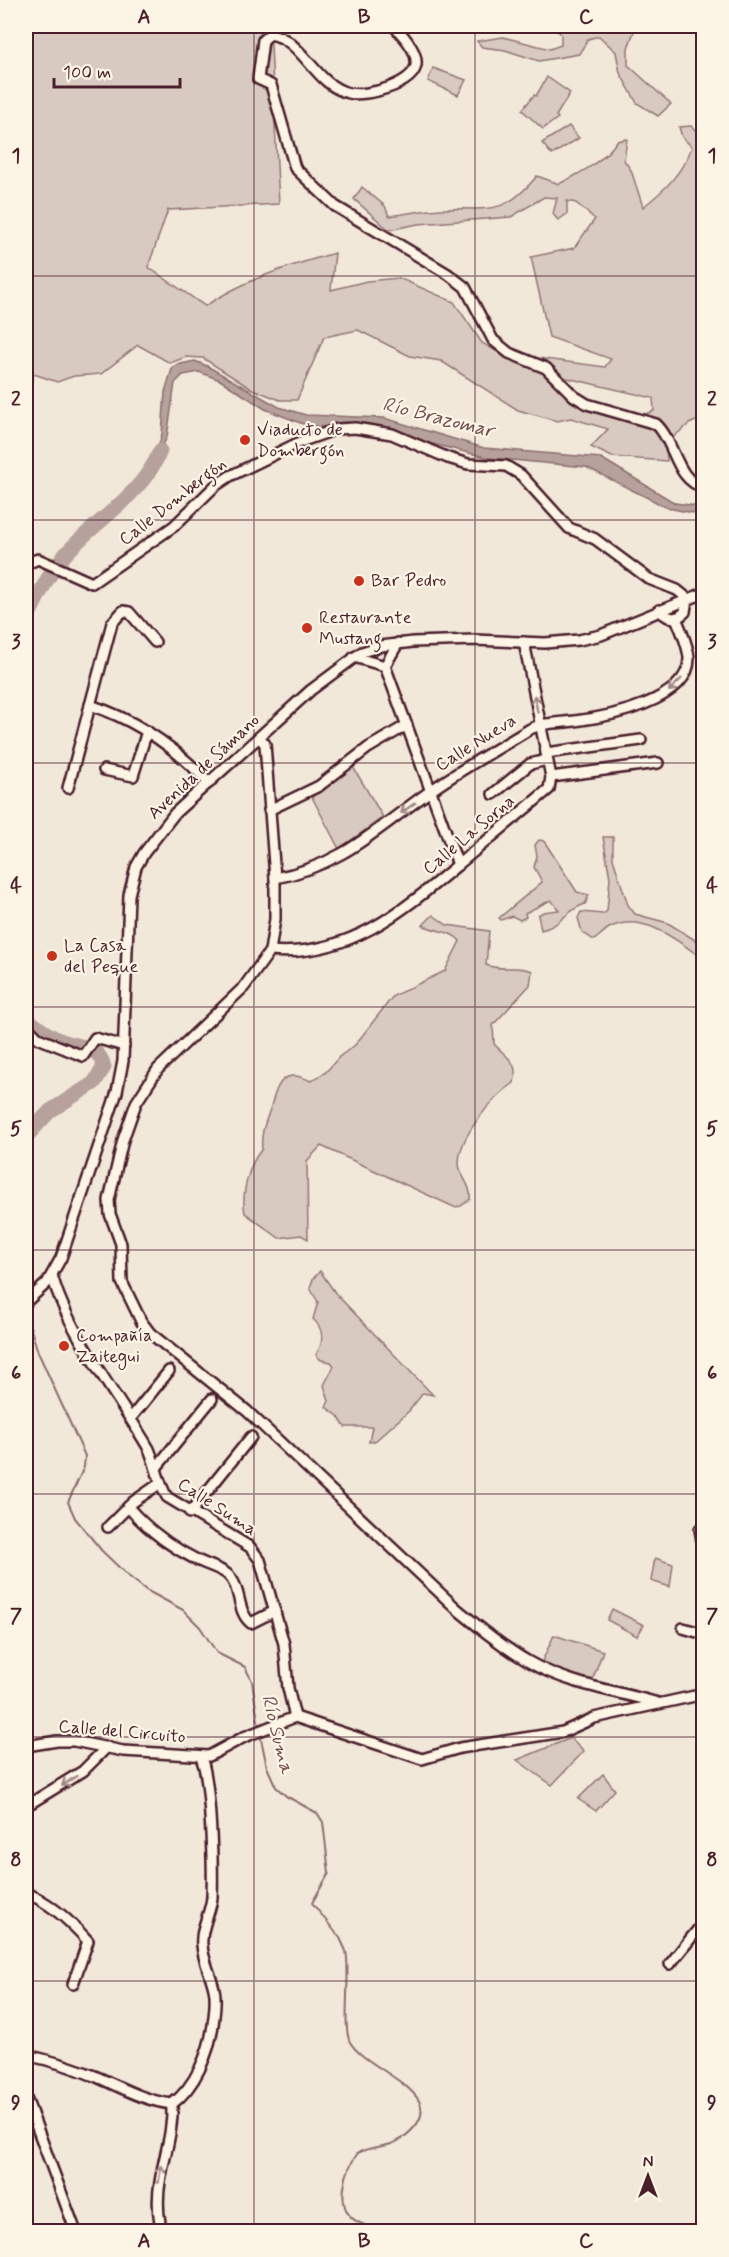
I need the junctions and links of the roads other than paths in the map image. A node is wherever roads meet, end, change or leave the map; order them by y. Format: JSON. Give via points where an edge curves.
{"nodes":[{"id":1,"x":394,"y":26,"type":"edge"},
{"id":2,"x":704,"y":487,"type":"edge"},
{"id":3,"x":26,"y":564,"type":"edge"},
{"id":4,"x":704,"y":592,"type":"edge"},
{"id":5,"x":687,"y":598,"type":"junction"},
{"id":6,"x":659,"y":610,"type":"junction"},
{"id":7,"x":676,"y":618,"type":"junction"},
{"id":8,"x":155,"y":642,"type":"dead end"},
{"id":9,"x":524,"y":642,"type":"junction"},
{"id":10,"x":398,"y":643,"type":"junction"},
{"id":11,"x":354,"y":657,"type":"junction"},
{"id":12,"x":385,"y":666,"type":"junction"},
{"id":13,"x":90,"y":705,"type":"junction"},
{"id":14,"x":539,"y":724,"type":"junction"},
{"id":15,"x":407,"y":725,"type":"junction"},
{"id":16,"x":147,"y":731,"type":"junction"},
{"id":17,"x":259,"y":737,"type":"junction"},
{"id":18,"x":641,"y":741,"type":"dead end"},
{"id":19,"x":546,"y":757,"type":"junction"},
{"id":20,"x":658,"y":763,"type":"dead end"},
{"id":21,"x":104,"y":770,"type":"dead end"},
{"id":22,"x":551,"y":777,"type":"junction"},
{"id":23,"x":209,"y":783,"type":"junction"},
{"id":24,"x":68,"y":788,"type":"dead end"},
{"id":25,"x":431,"y":790,"type":"junction"},
{"id":26,"x":493,"y":794,"type":"dead end"},
{"id":27,"x":269,"y":810,"type":"junction"},
{"id":28,"x":458,"y":865,"type":"junction"},
{"id":29,"x":275,"y":878,"type":"junction"},
{"id":30,"x":270,"y":951,"type":"junction"},
{"id":31,"x":26,"y":1026,"type":"edge"},
{"id":32,"x":124,"y":1046,"type":"junction"},
{"id":33,"x":52,"y":1275,"type":"junction"},
{"id":34,"x":29,"y":1300,"type":"edge"},
{"id":35,"x":169,"y":1371,"type":"dead end"},
{"id":36,"x":213,"y":1399,"type":"dead end"},
{"id":37,"x":131,"y":1418,"type":"junction"},
{"id":38,"x":251,"y":1437,"type":"dead end"},
{"id":39,"x":156,"y":1468,"type":"junction"},
{"id":40,"x":159,"y":1484,"type":"junction"},
{"id":41,"x":128,"y":1507,"type":"junction"},
{"id":42,"x":190,"y":1513,"type":"junction"},
{"id":43,"x":108,"y":1527,"type":"dead end"},
{"id":44,"x":700,"y":1529,"type":"dead end"},
{"id":45,"x":704,"y":1552,"type":"edge"},
{"id":46,"x":275,"y":1611,"type":"junction"},
{"id":47,"x":683,"y":1628,"type":"dead end"},
{"id":48,"x":704,"y":1634,"type":"edge"},
{"id":49,"x":704,"y":1694,"type":"edge"},
{"id":50,"x":658,"y":1703,"type":"junction"},
{"id":51,"x":295,"y":1717,"type":"junction"},
{"id":52,"x":26,"y":1746,"type":"edge"},
{"id":53,"x":107,"y":1747,"type":"junction"},
{"id":54,"x":200,"y":1756,"type":"junction"},
{"id":55,"x":26,"y":1806,"type":"edge"},
{"id":56,"x":26,"y":1893,"type":"edge"},
{"id":57,"x":704,"y":1922,"type":"edge"},
{"id":58,"x":670,"y":1964,"type":"dead end"},
{"id":59,"x":74,"y":1984,"type":"dead end"},
{"id":60,"x":26,"y":2055,"type":"edge"},
{"id":61,"x":26,"y":2098,"type":"edge"},
{"id":62,"x":172,"y":2104,"type":"junction"},
{"id":63,"x":76,"y":2232,"type":"edge"},
{"id":64,"x":162,"y":2232,"type":"edge"}],
"edges":[{"from":1,"to":2,"type":"street","via":[[417,62],[414,71],[398,84],[373,93],[347,93],[311,66],[283,36],[270,34],[263,40],[258,79],[271,85],[295,168],[335,206],[465,287],[494,340],[509,353],[546,368],[587,404],[656,424],[664,430],[683,472],[696,486]]},
{"from":3,"to":5,"type":"street","name":"Calle Dombergón","via":[[38,559],[92,583],[174,526],[215,486],[230,477],[300,442],[337,429],[355,428],[392,434],[448,459],[506,466],[569,528],[595,540],[649,579]]},
{"from":4,"to":5,"type":"street","name":"Avenida de Sámano"},
{"from":5,"to":6,"type":"street","name":"Avenida de Sámano"},
{"from":5,"to":7,"type":"street","via":[[685,612]]},
{"from":6,"to":7,"type":"street"},
{"from":6,"to":9,"type":"street","name":"Avenida de Sámano","via":[[601,635],[563,643]]},
{"from":7,"to":14,"type":"street","name":"Calle Nueva","one_way":true,"via":[[689,659],[674,689],[626,710]]},
{"from":8,"to":13,"type":"street","via":[[129,612],[123,611],[111,623]]},
{"from":9,"to":10,"type":"street","name":"Avenida de Sámano"},
{"from":14,"to":9,"type":"street","one_way":true},
{"from":10,"to":11,"type":"street","name":"Avenida de Sámano"},
{"from":10,"to":12,"type":"street"},
{"from":11,"to":12,"type":"street"},
{"from":11,"to":17,"type":"street","name":"Avenida de Sámano"},
{"from":12,"to":15,"type":"street"},
{"from":13,"to":16,"type":"street"},
{"from":13,"to":24,"type":"street"},
{"from":14,"to":19,"type":"street"},
{"from":14,"to":25,"type":"street","name":"Calle Nueva"},
{"from":15,"to":25,"type":"street"},
{"from":15,"to":27,"type":"street","via":[[368,748],[319,786]]},
{"from":16,"to":21,"type":"street","via":[[133,776]]},
{"from":16,"to":23,"type":"street","via":[[182,754]]},
{"from":17,"to":23,"type":"street","name":"Avenida de Sámano"},
{"from":17,"to":27,"type":"street","via":[[265,744]]},
{"from":18,"to":19,"type":"street"},
{"from":19,"to":22,"type":"street"},
{"from":19,"to":26,"type":"street","via":[[530,764]]},
{"from":20,"to":22,"type":"street"},
{"from":22,"to":28,"type":"street","name":"Calle La Sorna","via":[[549,789]]},
{"from":23,"to":32,"type":"street","name":"Avenida de Sámano","via":[[162,826],[136,867],[129,895]]},
{"from":25,"to":28,"type":"street"},
{"from":25,"to":29,"type":"street","name":"Calle Nueva","one_way":true,"via":[[349,851],[324,865]]},
{"from":27,"to":29,"type":"street"},
{"from":28,"to":30,"type":"street","name":"Calle La Sorna","via":[[394,916],[349,941],[322,948]]},
{"from":29,"to":30,"type":"street"},
{"from":30,"to":50,"type":"street","via":[[244,987],[158,1069],[136,1103],[109,1200],[121,1244],[125,1291],[141,1321],[160,1342],[223,1390],[489,1635],[554,1674]]},
{"from":31,"to":32,"type":"street","via":[[38,1038],[84,1056],[95,1038]]},
{"from":32,"to":33,"type":"street","name":"Avenida de Sámano","via":[[117,1092],[69,1240]]},
{"from":33,"to":34,"type":"street","name":"Avenida de Sámano"},
{"from":33,"to":37,"type":"street","name":"Calle Suma","via":[[75,1327]]},
{"from":35,"to":37,"type":"street"},
{"from":36,"to":39,"type":"street"},
{"from":37,"to":39,"type":"street","name":"Calle Suma"},
{"from":38,"to":42,"type":"street"},
{"from":39,"to":40,"type":"street","name":"Calle Suma"},
{"from":40,"to":41,"type":"street"},
{"from":40,"to":42,"type":"street","name":"Calle Suma","via":[[167,1497]]},
{"from":41,"to":43,"type":"street"},
{"from":41,"to":46,"type":"street","via":[[170,1545],[225,1573],[238,1595],[244,1618],[251,1623]]},
{"from":42,"to":46,"type":"street","name":"Calle Suma","via":[[250,1547],[260,1560]]},
{"from":44,"to":45,"type":"street"},
{"from":46,"to":51,"type":"street","name":"Calle Suma"},
{"from":47,"to":48,"type":"street"},
{"from":49,"to":50,"type":"street"},
{"from":50,"to":51,"type":"street","via":[[594,1718],[563,1732],[460,1748],[422,1759]]},
{"from":51,"to":54,"type":"street","via":[[209,1756]]},
{"from":52,"to":53,"type":"street","name":"Calle del Circuito","via":[[57,1741]]},
{"from":53,"to":54,"type":"street","name":"Calle del Circuito"},
{"from":53,"to":55,"type":"street","one_way":true,"via":[[83,1771]]},
{"from":54,"to":62,"type":"street","name":"Calle del Circuito","via":[[207,1790],[212,1899],[202,1945],[215,1990],[213,2026],[191,2087]]},
{"from":56,"to":59,"type":"street","via":[[71,1923],[88,1941]]},
{"from":57,"to":58,"type":"street"},
{"from":60,"to":62,"type":"street"},
{"from":61,"to":63,"type":"street"},
{"from":64,"to":62,"type":"street","one_way":true,"via":[[159,2177],[171,2130]]}]}
